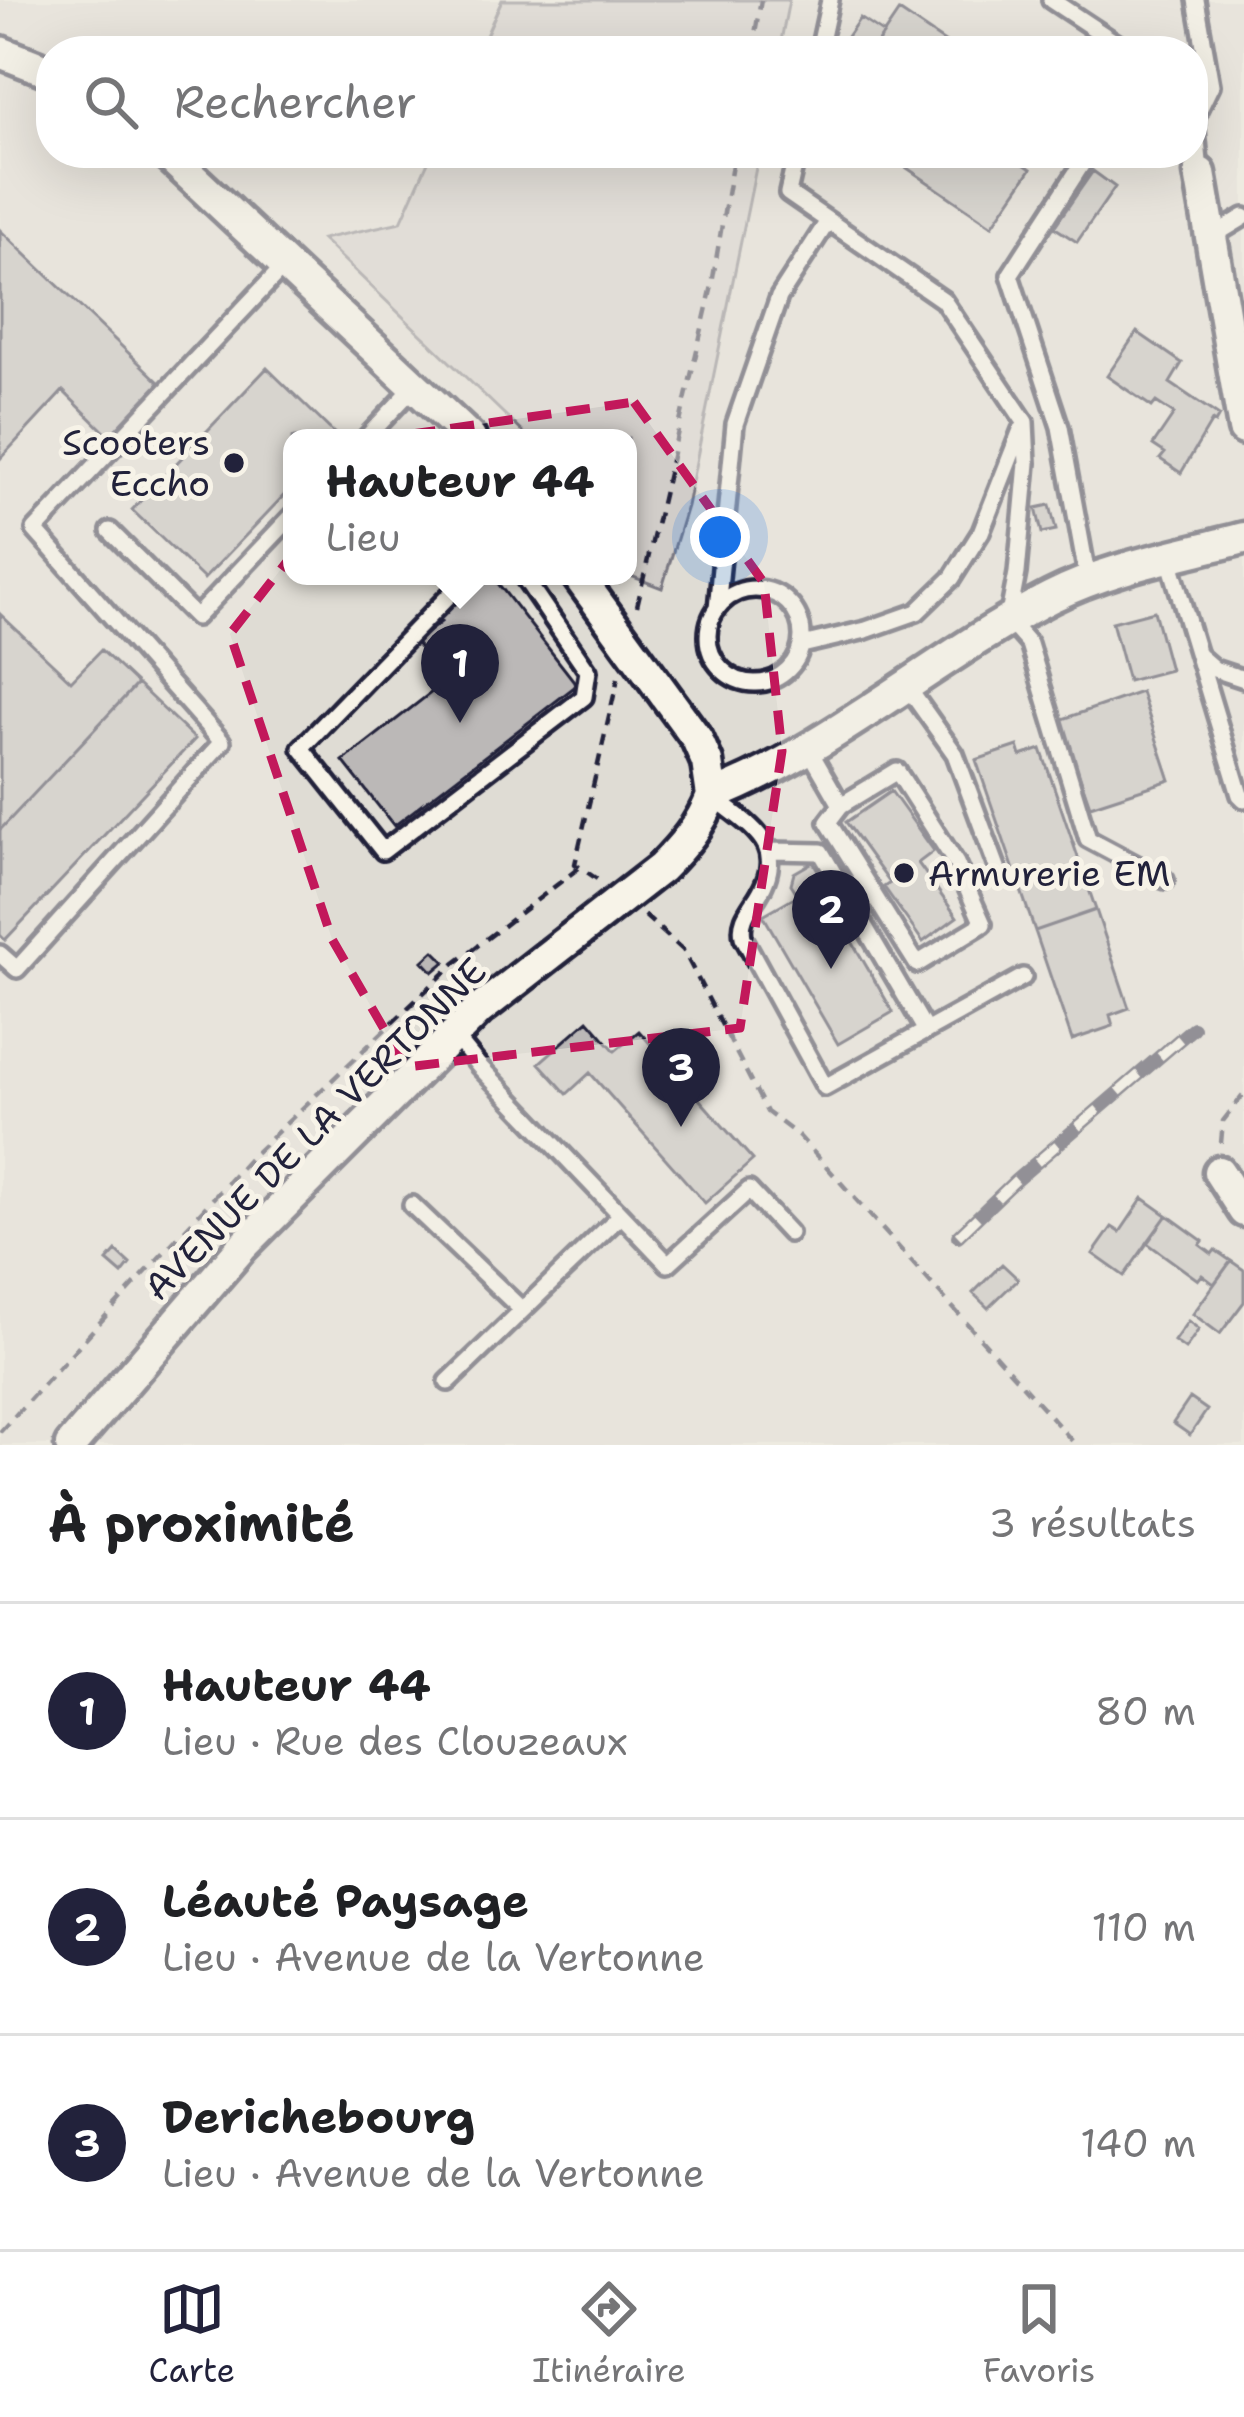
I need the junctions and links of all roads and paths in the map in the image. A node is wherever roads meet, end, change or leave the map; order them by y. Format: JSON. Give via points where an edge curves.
{"nodes":[{"id":1,"x":760,"y":0,"type":"edge"},
{"id":2,"x":830,"y":0,"type":"edge"},
{"id":3,"x":1052,"y":0,"type":"edge"},
{"id":4,"x":1196,"y":0,"type":"edge"},
{"id":5,"x":754,"y":36,"type":"edge"},
{"id":6,"x":822,"y":36,"type":"edge"},
{"id":7,"x":1106,"y":36,"type":"edge"},
{"id":8,"x":1202,"y":36,"type":"edge"},
{"id":9,"x":0,"y":52,"type":"edge"},
{"id":10,"x":36,"y":66,"type":"edge"},
{"id":11,"x":182,"y":168,"type":"edge"},
{"id":12,"x":731,"y":168,"type":"edge"},
{"id":13,"x":794,"y":168,"type":"edge"},
{"id":14,"x":1079,"y":168,"type":"edge"},
{"id":15,"x":1200,"y":168,"type":"edge"},
{"id":16,"x":1200,"y":173,"type":"joint"},
{"id":17,"x":1244,"y":218,"type":"edge"},
{"id":18,"x":828,"y":221,"type":"junction"},
{"id":19,"x":1211,"y":237,"type":"junction"},
{"id":20,"x":285,"y":265,"type":"junction"},
{"id":21,"x":415,"y":386,"type":"junction"},
{"id":22,"x":1025,"y":422,"type":"junction"},
{"id":23,"x":1244,"y":428,"type":"edge"},
{"id":24,"x":374,"y":429,"type":"edge"},
{"id":25,"x":460,"y":429,"type":"edge"},
{"id":26,"x":283,"y":525,"type":"edge"},
{"id":27,"x":110,"y":531,"type":"dead end"},
{"id":28,"x":1244,"y":538,"type":"edge"},
{"id":29,"x":1168,"y":559,"type":"junction"},
{"id":30,"x":1088,"y":580,"type":"junction"},
{"id":31,"x":459,"y":585,"type":"edge"},
{"id":32,"x":529,"y":585,"type":"edge"},
{"id":33,"x":585,"y":585,"type":"edge"},
{"id":34,"x":717,"y":609,"type":"junction"},
{"id":35,"x":1008,"y":620,"type":"junction"},
{"id":36,"x":620,"y":632,"type":"junction"},
{"id":37,"x":802,"y":645,"type":"junction"},
{"id":38,"x":1197,"y":654,"type":"junction"},
{"id":39,"x":618,"y":677,"type":"dead end"},
{"id":40,"x":1244,"y":679,"type":"edge"},
{"id":41,"x":906,"y":685,"type":"junction"},
{"id":42,"x":1244,"y":740,"type":"edge"},
{"id":43,"x":808,"y":748,"type":"junction"},
{"id":44,"x":1228,"y":756,"type":"junction"},
{"id":45,"x":712,"y":796,"type":"junction"},
{"id":46,"x":1244,"y":799,"type":"edge"},
{"id":47,"x":841,"y":805,"type":"junction"},
{"id":48,"x":771,"y":851,"type":"junction"},
{"id":49,"x":580,"y":867,"type":"junction"},
{"id":50,"x":1001,"y":878,"type":"dead end"},
{"id":51,"x":1165,"y":880,"type":"dead end"},
{"id":52,"x":621,"y":896,"type":"junction"},
{"id":53,"x":0,"y":954,"type":"edge"},
{"id":54,"x":1023,"y":977,"type":"dead end"},
{"id":55,"x":926,"y":1031,"type":"junction"},
{"id":56,"x":454,"y":1035,"type":"junction"},
{"id":57,"x":1244,"y":1094,"type":"edge"},
{"id":58,"x":1220,"y":1172,"type":"joint"},
{"id":59,"x":412,"y":1205,"type":"dead end"},
{"id":60,"x":1244,"y":1210,"type":"edge"},
{"id":61,"x":621,"y":1215,"type":"junction"},
{"id":62,"x":789,"y":1233,"type":"dead end"},
{"id":63,"x":522,"y":1310,"type":"junction"},
{"id":64,"x":448,"y":1382,"type":"dead end"},
{"id":65,"x":0,"y":1432,"type":"edge"},
{"id":66,"x":70,"y":1445,"type":"edge"},
{"id":67,"x":1076,"y":1445,"type":"edge"}],
"edges":[{"from":1,"to":5,"type":"path"},
{"from":2,"to":6,"type":"lane"},
{"from":3,"to":7,"type":"lane"},
{"from":4,"to":8,"type":"lane"},
{"from":9,"to":10,"type":"street"},
{"from":11,"to":20,"type":"street"},
{"from":12,"to":36,"type":"path","via":[[638,609]]},
{"from":13,"to":18,"type":"lane","via":[[788,194]]},
{"from":14,"to":30,"type":"lane","via":[[1010,275],[1060,428]]},
{"from":15,"to":16,"type":"lane"},
{"from":16,"to":19,"type":"street"},
{"from":17,"to":19,"type":"lane"},
{"from":18,"to":22,"type":"lane","via":[[943,300]]},
{"from":18,"to":34,"type":"lane","via":[[779,297],[735,424]]},
{"from":19,"to":23,"type":"street"},
{"from":20,"to":21,"type":"street"},
{"from":20,"to":53,"type":"lane","via":[[35,530],[222,742],[17,969]]},
{"from":21,"to":24,"type":"lane"},
{"from":21,"to":25,"type":"street"},
{"from":22,"to":35,"type":"lane"},
{"from":22,"to":37,"type":"lane","via":[[981,532],[952,578],[916,611]]},
{"from":26,"to":27,"type":"lane","via":[[196,617]]},
{"from":28,"to":29,"type":"street"},
{"from":29,"to":30,"type":"street"},
{"from":29,"to":38,"type":"lane"},
{"from":30,"to":35,"type":"street"},
{"from":31,"to":32,"type":"lane","via":[[301,748],[383,851],[584,697],[588,671]]},
{"from":33,"to":36,"type":"street"},
{"from":34,"to":37,"type":"lane","via":[[752,589],[774,593],[801,624]]},
{"from":34,"to":37,"type":"lane","via":[[710,650],[737,680],[778,678]]},
{"from":35,"to":41,"type":"street"},
{"from":35,"to":51,"type":"lane","via":[[1028,644],[1088,839]]},
{"from":36,"to":45,"type":"street","via":[[697,739]]},
{"from":38,"to":40,"type":"lane"},
{"from":38,"to":44,"type":"lane"},
{"from":39,"to":49,"type":"path"},
{"from":41,"to":43,"type":"street"},
{"from":41,"to":50,"type":"lane","via":[[955,754]]},
{"from":42,"to":44,"type":"lane"},
{"from":43,"to":45,"type":"street"},
{"from":43,"to":47,"type":"lane"},
{"from":44,"to":46,"type":"lane"},
{"from":45,"to":48,"type":"lane"},
{"from":45,"to":52,"type":"street","name":"AVENUE DE LA VERTONNE","via":[[683,846]]},
{"from":47,"to":47,"type":"lane","via":[[897,771],[956,863],[983,924],[917,964],[828,822]]},
{"from":48,"to":55,"type":"lane","via":[[821,852]]},
{"from":48,"to":55,"type":"lane","via":[[743,938],[825,1087]]},
{"from":49,"to":52,"type":"path"},
{"from":49,"to":65,"type":"path","via":[[455,963],[249,1159]]},
{"from":52,"to":56,"type":"street","name":"AVENUE DE LA VERTONNE"},
{"from":52,"to":67,"type":"path","via":[[683,950],[767,1112],[799,1136]]},
{"from":54,"to":55,"type":"lane"},
{"from":56,"to":61,"type":"lane"},
{"from":56,"to":66,"type":"street","name":"AVENUE DE LA VERTONNE","via":[[242,1247]]},
{"from":57,"to":58,"type":"path","via":[[1223,1121]]},
{"from":58,"to":60,"type":"street"},
{"from":59,"to":63,"type":"lane"},
{"from":61,"to":62,"type":"lane","via":[[668,1264],[749,1190]]},
{"from":61,"to":63,"type":"lane"},
{"from":63,"to":64,"type":"lane"}]}
